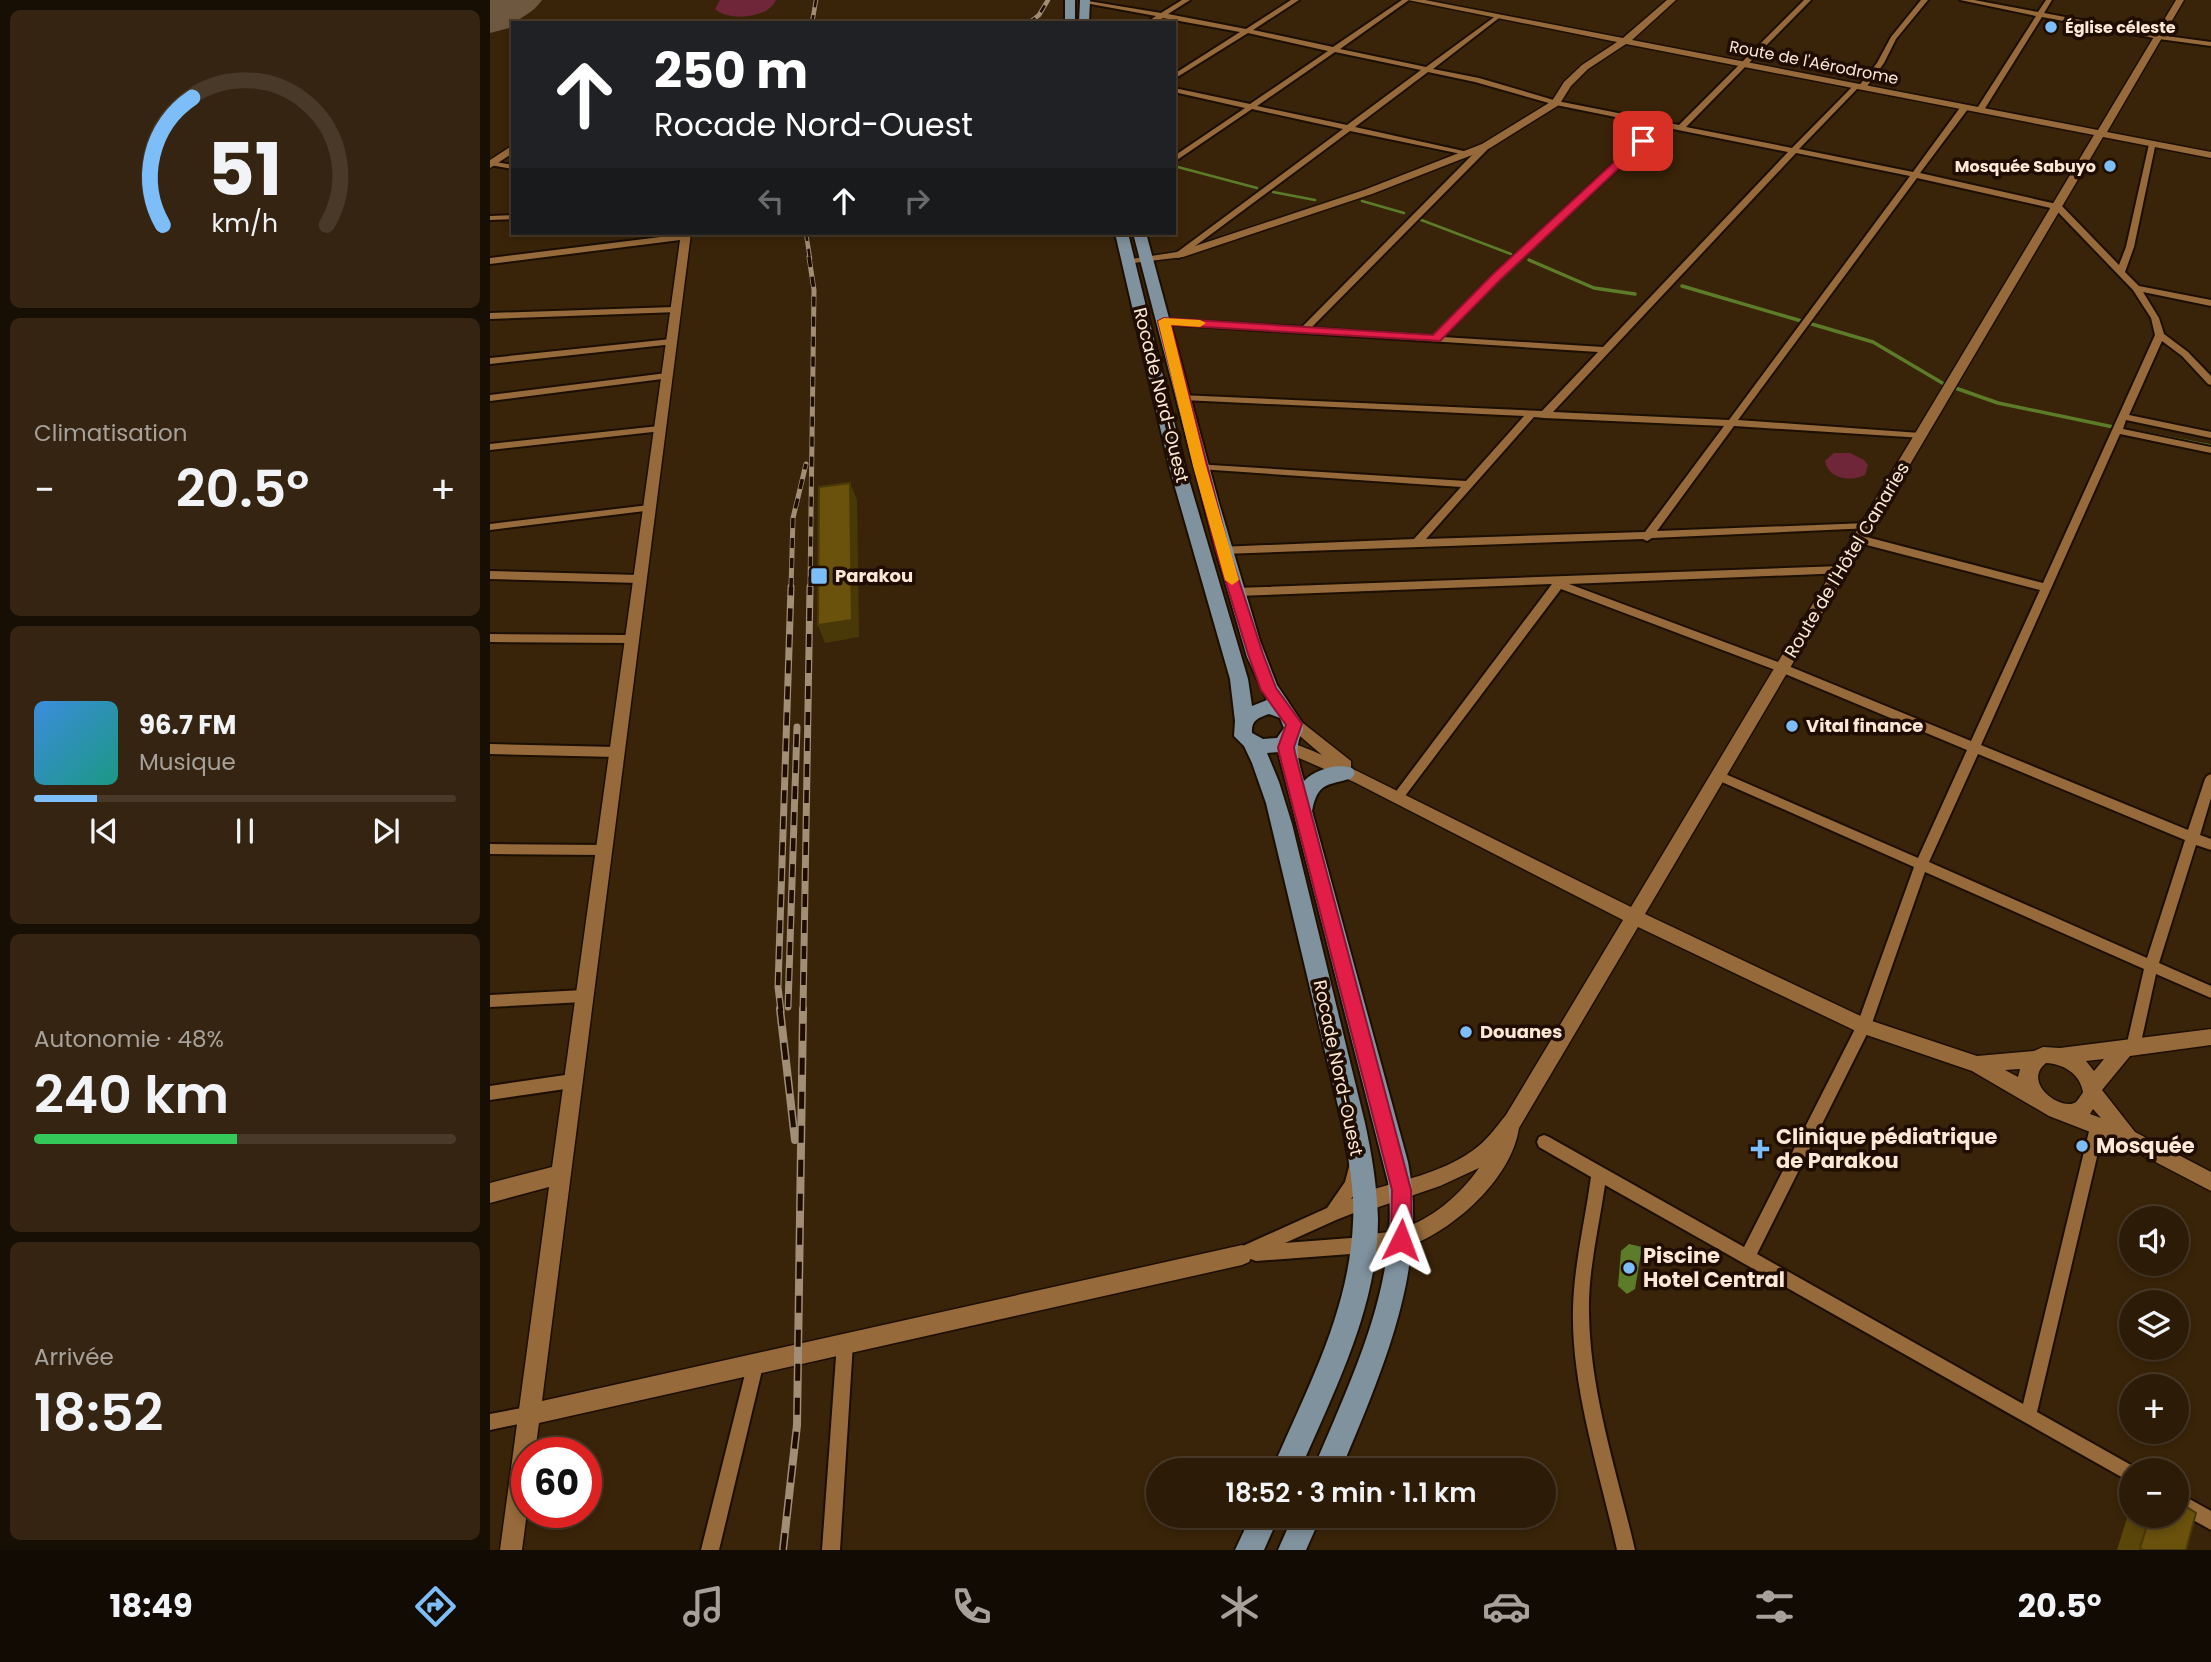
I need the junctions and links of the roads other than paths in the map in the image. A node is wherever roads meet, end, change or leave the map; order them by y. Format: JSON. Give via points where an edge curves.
{"nodes":[{"id":1,"x":1070,"y":0,"type":"edge"},
{"id":2,"x":1085,"y":0,"type":"edge"},
{"id":3,"x":1187,"y":0,"type":"edge"},
{"id":4,"x":1296,"y":0,"type":"edge"},
{"id":5,"x":1406,"y":0,"type":"edge"},
{"id":6,"x":1412,"y":0,"type":"edge"},
{"id":7,"x":1672,"y":0,"type":"edge"},
{"id":8,"x":1808,"y":0,"type":"edge"},
{"id":9,"x":1925,"y":0,"type":"edge"},
{"id":10,"x":1964,"y":0,"type":"edge"},
{"id":11,"x":2049,"y":0,"type":"edge"},
{"id":12,"x":2180,"y":0,"type":"edge"},
{"id":13,"x":1163,"y":14,"type":"junction"},
{"id":14,"x":2040,"y":14,"type":"junction"},
{"id":15,"x":1497,"y":16,"type":"junction"},
{"id":16,"x":1070,"y":21,"type":"edge"},
{"id":17,"x":1084,"y":21,"type":"edge"},
{"id":18,"x":1152,"y":21,"type":"edge"},
{"id":19,"x":1246,"y":31,"type":"junction"},
{"id":20,"x":2159,"y":37,"type":"junction"},
{"id":21,"x":1625,"y":41,"type":"junction"},
{"id":22,"x":2211,"y":44,"type":"edge"},
{"id":23,"x":1332,"y":50,"type":"junction"},
{"id":24,"x":1745,"y":65,"type":"junction"},
{"id":25,"x":1425,"y":69,"type":"junction"},
{"id":26,"x":1176,"y":77,"type":"edge"},
{"id":27,"x":1858,"y":87,"type":"junction"},
{"id":28,"x":1176,"y":90,"type":"edge"},
{"id":29,"x":1556,"y":103,"type":"junction"},
{"id":30,"x":1251,"y":107,"type":"junction"},
{"id":31,"x":1965,"y":107,"type":"junction"},
{"id":32,"x":1979,"y":110,"type":"junction"},
{"id":33,"x":1661,"y":124,"type":"junction"},
{"id":34,"x":1682,"y":127,"type":"junction"},
{"id":35,"x":1348,"y":129,"type":"junction"},
{"id":36,"x":2101,"y":134,"type":"junction"},
{"id":37,"x":2153,"y":144,"type":"junction"},
{"id":38,"x":1486,"y":145,"type":"junction"},
{"id":39,"x":511,"y":149,"type":"edge"},
{"id":40,"x":1794,"y":151,"type":"junction"},
{"id":41,"x":1468,"y":154,"type":"junction"},
{"id":42,"x":2211,"y":155,"type":"edge"},
{"id":43,"x":1176,"y":159,"type":"edge"},
{"id":44,"x":491,"y":164,"type":"edge"},
{"id":45,"x":511,"y":167,"type":"edge"},
{"id":46,"x":1916,"y":175,"type":"junction"},
{"id":47,"x":2059,"y":207,"type":"junction"},
{"id":48,"x":511,"y":217,"type":"edge"},
{"id":49,"x":490,"y":218,"type":"edge"},
{"id":50,"x":685,"y":235,"type":"edge"},
{"id":51,"x":1122,"y":235,"type":"edge"},
{"id":52,"x":1140,"y":235,"type":"edge"},
{"id":53,"x":1179,"y":255,"type":"junction"},
{"id":54,"x":1146,"y":259,"type":"junction"},
{"id":55,"x":490,"y":261,"type":"edge"},
{"id":56,"x":1129,"y":262,"type":"junction"},
{"id":57,"x":2121,"y":272,"type":"junction"},
{"id":58,"x":2136,"y":288,"type":"junction"},
{"id":59,"x":2211,"y":303,"type":"edge"},
{"id":60,"x":675,"y":310,"type":"junction"},
{"id":61,"x":490,"y":316,"type":"edge"},
{"id":62,"x":1164,"y":321,"type":"junction"},
{"id":63,"x":1304,"y":330,"type":"junction"},
{"id":64,"x":2160,"y":335,"type":"junction"},
{"id":65,"x":1436,"y":339,"type":"junction"},
{"id":66,"x":671,"y":342,"type":"junction"},
{"id":67,"x":1606,"y":350,"type":"junction"},
{"id":68,"x":490,"y":361,"type":"edge"},
{"id":69,"x":667,"y":376,"type":"junction"},
{"id":70,"x":2211,"y":382,"type":"edge"},
{"id":71,"x":1183,"y":397,"type":"junction"},
{"id":72,"x":490,"y":398,"type":"edge"},
{"id":73,"x":1531,"y":414,"type":"junction"},
{"id":74,"x":1544,"y":415,"type":"junction"},
{"id":75,"x":2123,"y":417,"type":"junction"},
{"id":76,"x":1732,"y":423,"type":"junction"},
{"id":77,"x":659,"y":429,"type":"junction"},
{"id":78,"x":2118,"y":431,"type":"junction"},
{"id":79,"x":2211,"y":435,"type":"edge"},
{"id":80,"x":1920,"y":436,"type":"junction"},
{"id":81,"x":490,"y":447,"type":"edge"},
{"id":82,"x":2211,"y":450,"type":"edge"},
{"id":83,"x":1199,"y":466,"type":"junction"},
{"id":84,"x":1469,"y":484,"type":"junction"},
{"id":85,"x":649,"y":508,"type":"junction"},
{"id":86,"x":490,"y":527,"type":"edge"},
{"id":87,"x":1863,"y":532,"type":"junction"},
{"id":88,"x":1647,"y":537,"type":"junction"},
{"id":89,"x":1418,"y":541,"type":"junction"},
{"id":90,"x":1223,"y":550,"type":"junction"},
{"id":91,"x":1841,"y":570,"type":"junction"},
{"id":92,"x":490,"y":575,"type":"edge"},
{"id":93,"x":639,"y":579,"type":"junction"},
{"id":94,"x":1560,"y":581,"type":"junction"},
{"id":95,"x":2046,"y":588,"type":"junction"},
{"id":96,"x":1236,"y":592,"type":"junction"},
{"id":97,"x":490,"y":638,"type":"edge"},
{"id":98,"x":631,"y":639,"type":"junction"},
{"id":99,"x":1782,"y":668,"type":"junction"},
{"id":100,"x":1244,"y":719,"type":"junction"},
{"id":101,"x":1281,"y":736,"type":"junction"},
{"id":102,"x":1973,"y":747,"type":"junction"},
{"id":103,"x":490,"y":749,"type":"edge"},
{"id":104,"x":616,"y":752,"type":"junction"},
{"id":105,"x":1352,"y":776,"type":"junction"},
{"id":106,"x":1719,"y":776,"type":"junction"},
{"id":107,"x":2211,"y":779,"type":"edge"},
{"id":108,"x":1398,"y":797,"type":"junction"},
{"id":109,"x":1302,"y":811,"type":"junction"},
{"id":110,"x":2191,"y":837,"type":"junction"},
{"id":111,"x":2211,"y":845,"type":"edge"},
{"id":112,"x":490,"y":849,"type":"edge"},
{"id":113,"x":603,"y":850,"type":"junction"},
{"id":114,"x":1922,"y":864,"type":"junction"},
{"id":115,"x":1634,"y":917,"type":"junction"},
{"id":116,"x":2152,"y":964,"type":"junction"},
{"id":117,"x":2211,"y":992,"type":"edge"},
{"id":118,"x":583,"y":996,"type":"junction"},
{"id":119,"x":490,"y":1001,"type":"edge"},
{"id":120,"x":1864,"y":1026,"type":"junction"},
{"id":121,"x":2211,"y":1037,"type":"edge"},
{"id":122,"x":2129,"y":1048,"type":"junction"},
{"id":123,"x":2062,"y":1056,"type":"junction"},
{"id":124,"x":2035,"y":1059,"type":"junction"},
{"id":125,"x":1977,"y":1064,"type":"junction"},
{"id":126,"x":572,"y":1081,"type":"junction"},
{"id":127,"x":2093,"y":1090,"type":"junction"},
{"id":128,"x":490,"y":1093,"type":"edge"},
{"id":129,"x":2036,"y":1097,"type":"junction"},
{"id":130,"x":2066,"y":1113,"type":"junction"},
{"id":131,"x":1513,"y":1121,"type":"junction"},
{"id":132,"x":2097,"y":1127,"type":"junction"},
{"id":133,"x":2128,"y":1138,"type":"junction"},
{"id":134,"x":1544,"y":1142,"type":"dead end"},
{"id":135,"x":1358,"y":1153,"type":"junction"},
{"id":136,"x":1599,"y":1173,"type":"junction"},
{"id":137,"x":559,"y":1175,"type":"junction"},
{"id":138,"x":2211,"y":1182,"type":"edge"},
{"id":139,"x":1402,"y":1190,"type":"junction"},
{"id":140,"x":490,"y":1194,"type":"edge"},
{"id":141,"x":1364,"y":1202,"type":"junction"},
{"id":142,"x":1333,"y":1211,"type":"junction"},
{"id":143,"x":1401,"y":1240,"type":"junction"},
{"id":144,"x":1364,"y":1245,"type":"junction"},
{"id":145,"x":1242,"y":1255,"type":"junction"},
{"id":146,"x":1747,"y":1257,"type":"junction"},
{"id":147,"x":845,"y":1343,"type":"junction"},
{"id":148,"x":756,"y":1362,"type":"junction"},
{"id":149,"x":527,"y":1415,"type":"junction"},
{"id":150,"x":2028,"y":1416,"type":"junction"},
{"id":151,"x":490,"y":1422,"type":"edge"},
{"id":152,"x":1291,"y":1458,"type":"edge"},
{"id":153,"x":1332,"y":1458,"type":"edge"},
{"id":154,"x":2119,"y":1468,"type":"edge"},
{"id":155,"x":2189,"y":1508,"type":"edge"},
{"id":156,"x":2211,"y":1521,"type":"edge"},
{"id":157,"x":1259,"y":1528,"type":"edge"},
{"id":158,"x":1302,"y":1528,"type":"edge"},
{"id":159,"x":1627,"y":1549,"type":"edge"},
{"id":160,"x":511,"y":1550,"type":"edge"},
{"id":161,"x":710,"y":1550,"type":"edge"},
{"id":162,"x":831,"y":1550,"type":"edge"},
{"id":163,"x":1249,"y":1550,"type":"edge"},
{"id":164,"x":1292,"y":1550,"type":"edge"}],
"edges":[{"from":1,"to":16,"type":"main road"},
{"from":2,"to":13,"type":"street"},
{"from":2,"to":17,"type":"main road"},
{"from":3,"to":13,"type":"street"},
{"from":4,"to":19,"type":"street"},
{"from":5,"to":23,"type":"street"},
{"from":6,"to":15,"type":"street","name":"Route de l'Aérodrome"},
{"from":7,"to":21,"type":"street"},
{"from":8,"to":24,"type":"street"},
{"from":9,"to":27,"type":"street"},
{"from":10,"to":14,"type":"street"},
{"from":11,"to":14,"type":"street"},
{"from":12,"to":20,"type":"street","name":"Route de l'Hôtel Canaries"},
{"from":13,"to":18,"type":"street"},
{"from":13,"to":19,"type":"street"},
{"from":14,"to":20,"type":"street"},
{"from":14,"to":32,"type":"street"},
{"from":15,"to":21,"type":"street","name":"Route de l'Aérodrome"},
{"from":15,"to":25,"type":"street"},
{"from":19,"to":23,"type":"street"},
{"from":19,"to":26,"type":"street"},
{"from":20,"to":22,"type":"street"},
{"from":20,"to":36,"type":"street","name":"Route de l'Hôtel Canaries"},
{"from":21,"to":24,"type":"street","name":"Route de l'Aérodrome"},
{"from":21,"to":29,"type":"street","via":[[1585,67]]},
{"from":23,"to":25,"type":"street"},
{"from":23,"to":30,"type":"street"},
{"from":24,"to":27,"type":"street","name":"Route de l'Aérodrome"},
{"from":24,"to":34,"type":"street"},
{"from":25,"to":29,"type":"street"},
{"from":25,"to":35,"type":"street"},
{"from":27,"to":31,"type":"street","name":"Route de l'Aérodrome"},
{"from":27,"to":40,"type":"street"},
{"from":28,"to":30,"type":"street"},
{"from":29,"to":33,"type":"street"},
{"from":29,"to":38,"type":"street"},
{"from":30,"to":35,"type":"street"},
{"from":30,"to":43,"type":"street"},
{"from":31,"to":32,"type":"street","name":"Route de l'Aérodrome"},
{"from":31,"to":46,"type":"street"},
{"from":32,"to":36,"type":"street","name":"Route de l'Aérodrome"},
{"from":33,"to":34,"type":"street"},
{"from":33,"to":65,"type":"street"},
{"from":34,"to":40,"type":"street"},
{"from":35,"to":41,"type":"street"},
{"from":35,"to":53,"type":"street"},
{"from":36,"to":37,"type":"street","name":"Route de l'Aérodrome"},
{"from":36,"to":47,"type":"street","name":"Route de l'Hôtel Canaries"},
{"from":37,"to":42,"type":"street","name":"Route de l'Aérodrome"},
{"from":37,"to":57,"type":"street"},
{"from":38,"to":41,"type":"street"},
{"from":38,"to":63,"type":"street"},
{"from":39,"to":44,"type":"street"},
{"from":40,"to":46,"type":"street"},
{"from":40,"to":67,"type":"street"},
{"from":41,"to":53,"type":"street"},
{"from":44,"to":45,"type":"street"},
{"from":46,"to":47,"type":"street"},
{"from":46,"to":76,"type":"street"},
{"from":47,"to":57,"type":"street"},
{"from":47,"to":80,"type":"street","name":"Route de l'Hôtel Canaries"},
{"from":48,"to":49,"type":"street"},
{"from":50,"to":55,"type":"street"},
{"from":50,"to":60,"type":"street"},
{"from":51,"to":56,"type":"main road","name":"Rocade Nord-Ouest"},
{"from":52,"to":54,"type":"main road","name":"Rocade Nord-Ouest"},
{"from":53,"to":54,"type":"street"},
{"from":54,"to":56,"type":"street"},
{"from":54,"to":62,"type":"main road","name":"Rocade Nord-Ouest"},
{"from":56,"to":100,"type":"main road","name":"Rocade Nord-Ouest","via":[[1178,470],[1239,679]]},
{"from":57,"to":58,"type":"street"},
{"from":58,"to":59,"type":"street"},
{"from":58,"to":64,"type":"street"},
{"from":60,"to":61,"type":"street"},
{"from":60,"to":66,"type":"street"},
{"from":62,"to":63,"type":"street"},
{"from":62,"to":71,"type":"main road","name":"Rocade Nord-Ouest"},
{"from":63,"to":65,"type":"street"},
{"from":64,"to":70,"type":"street"},
{"from":64,"to":75,"type":"street"},
{"from":65,"to":67,"type":"street"},
{"from":66,"to":68,"type":"street"},
{"from":66,"to":69,"type":"street"},
{"from":67,"to":74,"type":"street"},
{"from":69,"to":72,"type":"street"},
{"from":69,"to":77,"type":"street"},
{"from":71,"to":73,"type":"street"},
{"from":71,"to":83,"type":"main road","name":"Rocade Nord-Ouest"},
{"from":73,"to":74,"type":"street"},
{"from":73,"to":84,"type":"street"},
{"from":74,"to":76,"type":"street"},
{"from":75,"to":78,"type":"street"},
{"from":75,"to":79,"type":"street"},
{"from":76,"to":80,"type":"street"},
{"from":76,"to":88,"type":"street"},
{"from":77,"to":81,"type":"street"},
{"from":77,"to":85,"type":"street"},
{"from":78,"to":82,"type":"street"},
{"from":78,"to":95,"type":"street"},
{"from":80,"to":87,"type":"street","name":"Route de l'Hôtel Canaries"},
{"from":83,"to":84,"type":"street"},
{"from":83,"to":90,"type":"main road","name":"Rocade Nord-Ouest"},
{"from":84,"to":89,"type":"street"},
{"from":85,"to":86,"type":"street"},
{"from":85,"to":93,"type":"street"},
{"from":87,"to":88,"type":"street"},
{"from":87,"to":91,"type":"street","name":"Route de l'Hôtel Canaries"},
{"from":87,"to":95,"type":"street"},
{"from":88,"to":89,"type":"street"},
{"from":89,"to":90,"type":"street"},
{"from":90,"to":96,"type":"main road","name":"Rocade Nord-Ouest"},
{"from":91,"to":94,"type":"street"},
{"from":91,"to":99,"type":"street","name":"Route de l'Hôtel Canaries"},
{"from":92,"to":93,"type":"street"},
{"from":93,"to":98,"type":"street"},
{"from":94,"to":96,"type":"street"},
{"from":94,"to":99,"type":"street"},
{"from":94,"to":108,"type":"street"},
{"from":95,"to":102,"type":"street"},
{"from":96,"to":101,"type":"main road","name":"Rocade Nord-Ouest"},
{"from":97,"to":98,"type":"street"},
{"from":98,"to":104,"type":"street"},
{"from":99,"to":102,"type":"street"},
{"from":99,"to":106,"type":"street","name":"Route de l'Hôtel Canaries"},
{"from":100,"to":101,"type":"main road","name":"Rocade Nord-Ouest","via":[[1241,731]]},
{"from":100,"to":101,"type":"main road","via":[[1261,708],[1276,708]]},
{"from":101,"to":105,"type":"street"},
{"from":101,"to":105,"type":"street"},
{"from":101,"to":109,"type":"main road","name":"Rocade Nord-Ouest"},
{"from":101,"to":135,"type":"main road","name":"Rocade Nord-Ouest","via":[[1261,759]]},
{"from":102,"to":110,"type":"street"},
{"from":102,"to":114,"type":"street"},
{"from":103,"to":104,"type":"street"},
{"from":104,"to":113,"type":"street"},
{"from":105,"to":108,"type":"street"},
{"from":105,"to":109,"type":"main road","via":[[1324,776],[1310,785]]},
{"from":106,"to":114,"type":"street"},
{"from":106,"to":115,"type":"street","name":"Route de l'Hôtel Canaries"},
{"from":107,"to":110,"type":"street"},
{"from":108,"to":115,"type":"street"},
{"from":109,"to":139,"type":"main road","name":"Rocade Nord-Ouest"},
{"from":110,"to":111,"type":"street"},
{"from":110,"to":116,"type":"street"},
{"from":112,"to":113,"type":"street"},
{"from":113,"to":118,"type":"street"},
{"from":114,"to":116,"type":"street"},
{"from":114,"to":120,"type":"street"},
{"from":115,"to":120,"type":"street"},
{"from":115,"to":131,"type":"street","name":"Route de l'Hôtel Canaries"},
{"from":116,"to":117,"type":"street"},
{"from":116,"to":122,"type":"street"},
{"from":118,"to":119,"type":"street"},
{"from":118,"to":126,"type":"street"},
{"from":120,"to":125,"type":"street"},
{"from":120,"to":146,"type":"street"},
{"from":121,"to":122,"type":"street"},
{"from":122,"to":123,"type":"street"},
{"from":122,"to":127,"type":"street"},
{"from":123,"to":124,"type":"street"},
{"from":123,"to":127,"type":"street","via":[[2081,1069]]},
{"from":124,"to":125,"type":"street"},
{"from":124,"to":129,"type":"street","via":[[2027,1069]]},
{"from":125,"to":129,"type":"street"},
{"from":126,"to":128,"type":"street"},
{"from":126,"to":137,"type":"street"},
{"from":127,"to":130,"type":"street","via":[[2089,1105]]},
{"from":127,"to":133,"type":"street"},
{"from":129,"to":130,"type":"street"},
{"from":130,"to":132,"type":"street"},
{"from":131,"to":139,"type":"street","name":"Route de l'Hôtel Canaries","via":[[1471,1163]]},
{"from":131,"to":143,"type":"street","name":"Route de l'Hôtel Canaries","via":[[1502,1153],[1470,1196]]},
{"from":132,"to":133,"type":"street"},
{"from":132,"to":150,"type":"street"},
{"from":133,"to":138,"type":"street"},
{"from":134,"to":136,"type":"street"},
{"from":135,"to":141,"type":"main road","name":"Rocade Nord-Ouest"},
{"from":135,"to":142,"type":"street","via":[[1352,1185]]},
{"from":136,"to":146,"type":"street"},
{"from":136,"to":159,"type":"street","via":[[1581,1328],[1596,1421]]},
{"from":137,"to":140,"type":"street"},
{"from":137,"to":149,"type":"street"},
{"from":139,"to":141,"type":"street","name":"Route de l'Hôtel Canaries"},
{"from":139,"to":143,"type":"main road","name":"Rocade Nord-Ouest"},
{"from":141,"to":142,"type":"street"},
{"from":141,"to":144,"type":"main road","name":"Rocade Nord-Ouest"},
{"from":142,"to":145,"type":"street"},
{"from":143,"to":144,"type":"street","name":"Route de l'Hôtel Canaries"},
{"from":143,"to":153,"type":"main road","name":"Rocade Nord-Ouest","via":[[1386,1314]]},
{"from":144,"to":145,"type":"street"},
{"from":144,"to":152,"type":"main road","name":"Rocade Nord-Ouest","via":[[1354,1303],[1334,1363]]},
{"from":145,"to":147,"type":"street"},
{"from":146,"to":150,"type":"street"},
{"from":147,"to":148,"type":"street"},
{"from":147,"to":162,"type":"street"},
{"from":148,"to":149,"type":"street"},
{"from":148,"to":161,"type":"street"},
{"from":149,"to":151,"type":"street"},
{"from":149,"to":160,"type":"street"},
{"from":150,"to":154,"type":"street"},
{"from":155,"to":156,"type":"street"},
{"from":157,"to":163,"type":"main road"},
{"from":158,"to":164,"type":"main road"}]}
